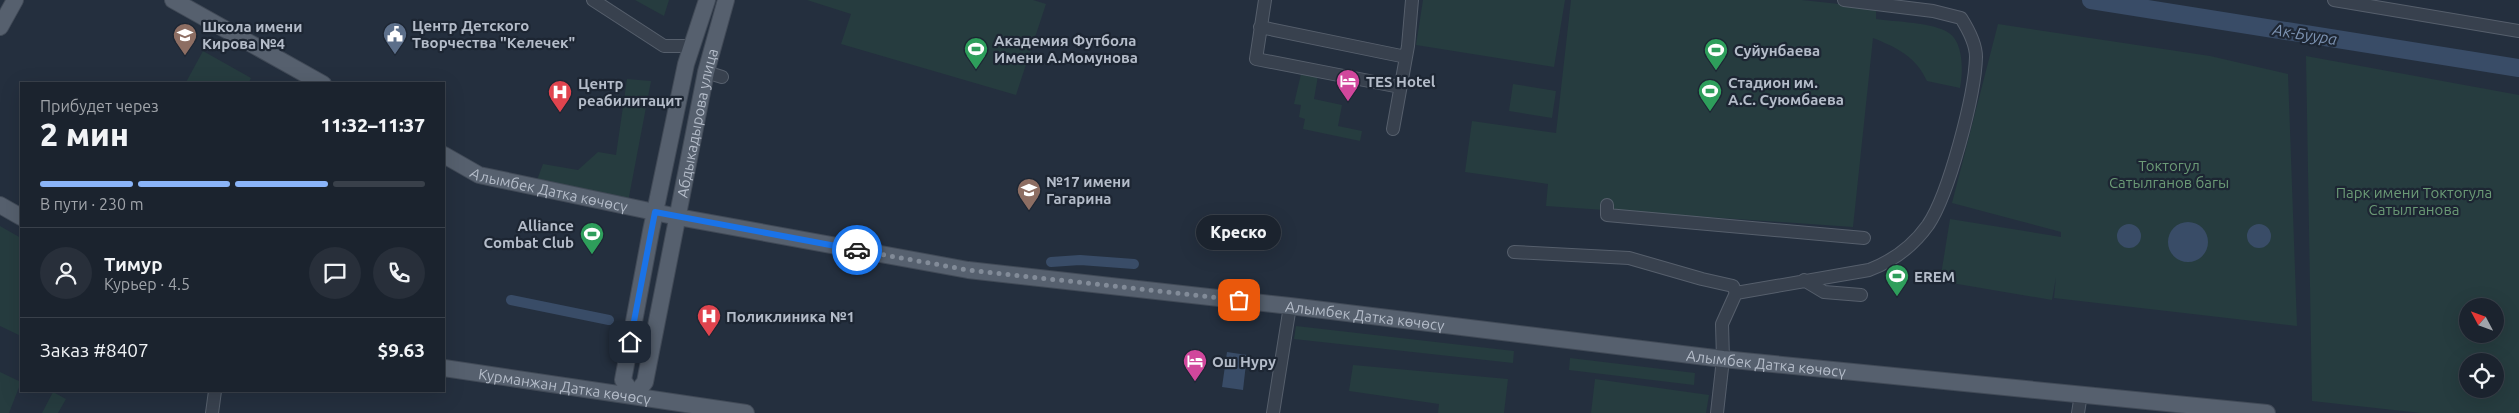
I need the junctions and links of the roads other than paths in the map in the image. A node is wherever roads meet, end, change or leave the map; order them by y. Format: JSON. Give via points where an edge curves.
{"nodes":[{"id":1,"x":16,"y":0,"type":"edge"},
{"id":2,"x":172,"y":0,"type":"edge"},
{"id":3,"x":593,"y":0,"type":"edge"},
{"id":4,"x":707,"y":0,"type":"edge"},
{"id":5,"x":726,"y":0,"type":"edge"},
{"id":6,"x":1265,"y":0,"type":"edge"},
{"id":7,"x":1412,"y":0,"type":"edge"},
{"id":8,"x":1844,"y":0,"type":"edge"},
{"id":9,"x":2334,"y":0,"type":"edge"},
{"id":10,"x":0,"y":27,"type":"edge"},
{"id":11,"x":1260,"y":27,"type":"junction"},
{"id":12,"x":2519,"y":31,"type":"edge"},
{"id":13,"x":692,"y":46,"type":"junction"},
{"id":14,"x":1406,"y":57,"type":"junction"},
{"id":15,"x":706,"y":72,"type":"junction"},
{"id":16,"x":722,"y":78,"type":"dead end"},
{"id":17,"x":319,"y":82,"type":"edge"},
{"id":18,"x":1400,"y":87,"type":"junction"},
{"id":19,"x":1393,"y":129,"type":"dead end"},
{"id":20,"x":445,"y":156,"type":"edge"},
{"id":21,"x":0,"y":205,"type":"edge"},
{"id":22,"x":1607,"y":205,"type":"dead end"},
{"id":23,"x":655,"y":212,"type":"junction"},
{"id":24,"x":20,"y":216,"type":"edge"},
{"id":25,"x":678,"y":217,"type":"junction"},
{"id":26,"x":1864,"y":238,"type":"dead end"},
{"id":27,"x":1514,"y":252,"type":"dead end"},
{"id":28,"x":1804,"y":280,"type":"junction"},
{"id":29,"x":1736,"y":293,"type":"junction"},
{"id":30,"x":1861,"y":295,"type":"dead end"},
{"id":31,"x":1290,"y":306,"type":"junction"},
{"id":32,"x":1724,"y":359,"type":"junction"},
{"id":33,"x":445,"y":368,"type":"edge"},
{"id":34,"x":215,"y":392,"type":"edge"},
{"id":35,"x":2081,"y":394,"type":"junction"},
{"id":36,"x":634,"y":396,"type":"junction"},
{"id":37,"x":717,"y":410,"type":"edge"},
{"id":38,"x":212,"y":413,"type":"edge"},
{"id":39,"x":746,"y":413,"type":"edge"},
{"id":40,"x":1273,"y":413,"type":"edge"},
{"id":41,"x":1717,"y":413,"type":"edge"},
{"id":42,"x":2078,"y":413,"type":"edge"},
{"id":43,"x":2258,"y":413,"type":"edge"}],
"edges":[{"from":1,"to":10,"type":"main road"},
{"from":2,"to":17,"type":"main road"},
{"from":3,"to":13,"type":"street","via":[[664,46]]},
{"from":4,"to":13,"type":"main road"},
{"from":5,"to":15,"type":"main road","name":"Абдыкадырова улица"},
{"from":6,"to":11,"type":"street"},
{"from":7,"to":14,"type":"street"},
{"from":8,"to":28,"type":"street","via":[[1933,11],[1961,18],[1976,55],[1970,104],[1948,178],[1928,224],[1902,254],[1868,270]]},
{"from":9,"to":12,"type":"street"},
{"from":11,"to":14,"type":"street"},
{"from":11,"to":18,"type":"street","via":[[1256,59]]},
{"from":13,"to":23,"type":"main road"},
{"from":14,"to":18,"type":"street"},
{"from":15,"to":16,"type":"street"},
{"from":15,"to":25,"type":"main road","name":"Абдыкадырова улица"},
{"from":18,"to":19,"type":"street"},
{"from":20,"to":23,"type":"main road","name":"Алымбек Датка көчөсү","via":[[480,175]]},
{"from":21,"to":24,"type":"main road"},
{"from":22,"to":26,"type":"street","via":[[1607,215]]},
{"from":23,"to":25,"type":"main road","name":"Алымбек Датка көчөсү"},
{"from":23,"to":36,"type":"main road","via":[[624,380]]},
{"from":25,"to":31,"type":"main road","name":"Алымбек Датка көчөсү","via":[[968,270]]},
{"from":25,"to":36,"type":"main road","name":"Абдыкадырова улица","via":[[645,382]]},
{"from":27,"to":29,"type":"street","via":[[1629,258],[1733,286]]},
{"from":28,"to":29,"type":"street"},
{"from":28,"to":30,"type":"street","via":[[1824,292]]},
{"from":29,"to":32,"type":"street","via":[[1722,324]]},
{"from":31,"to":32,"type":"main road","name":"Алымбек Датка көчөсү"},
{"from":31,"to":40,"type":"street"},
{"from":32,"to":35,"type":"main road","name":"Алымбек Датка көчөсү"},
{"from":32,"to":41,"type":"street"},
{"from":33,"to":36,"type":"main road","name":"Курманжан Датка көчөсү"},
{"from":34,"to":38,"type":"street"},
{"from":35,"to":42,"type":"street"},
{"from":35,"to":43,"type":"main road","name":"Алымбек Датка көчөсү"},
{"from":36,"to":37,"type":"main road","name":"Курманжан Датка көчөсү"},
{"from":37,"to":39,"type":"main road","name":"Курманжан Датка көчөсү"}]}
